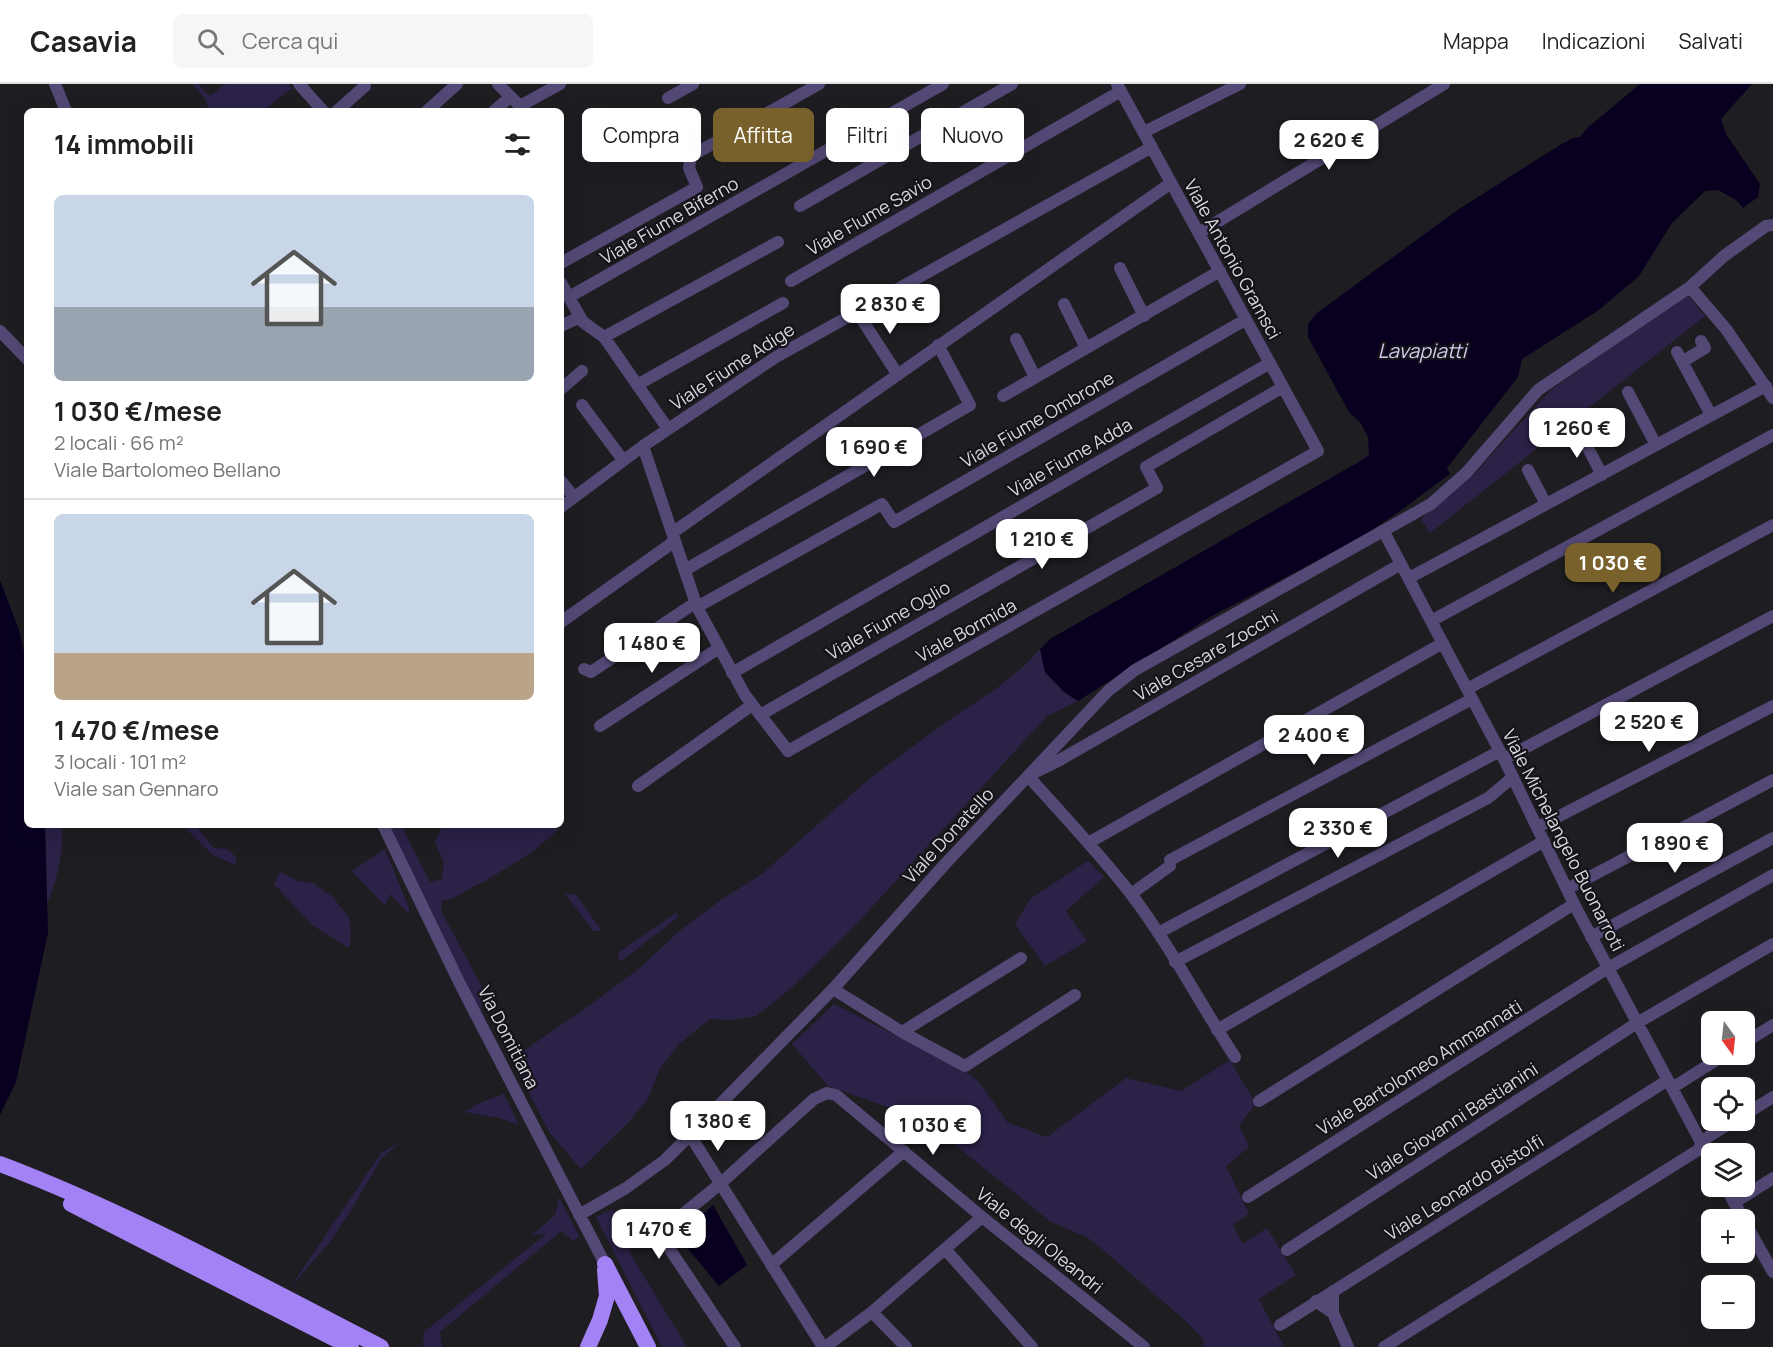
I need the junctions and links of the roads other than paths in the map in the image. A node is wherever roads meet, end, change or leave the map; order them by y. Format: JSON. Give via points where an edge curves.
{"nodes":[{"id":1,"x":55,"y":84,"type":"edge"},
{"id":2,"x":299,"y":84,"type":"edge"},
{"id":3,"x":457,"y":84,"type":"edge"},
{"id":4,"x":498,"y":84,"type":"edge"},
{"id":5,"x":560,"y":84,"type":"edge"},
{"id":6,"x":693,"y":84,"type":"edge"},
{"id":7,"x":819,"y":84,"type":"edge"},
{"id":8,"x":943,"y":84,"type":"edge"},
{"id":9,"x":1012,"y":84,"type":"edge"},
{"id":10,"x":1240,"y":84,"type":"edge"},
{"id":11,"x":1444,"y":84,"type":"edge"},
{"id":12,"x":365,"y":86,"type":"dead end"},
{"id":13,"x":1119,"y":87,"type":"edge"},
{"id":14,"x":510,"y":97,"type":"junction"},
{"id":15,"x":668,"y":98,"type":"dead end"},
{"id":16,"x":65,"y":108,"type":"edge"},
{"id":17,"x":320,"y":108,"type":"edge"},
{"id":18,"x":340,"y":108,"type":"edge"},
{"id":19,"x":430,"y":108,"type":"edge"},
{"id":20,"x":497,"y":108,"type":"edge"},
{"id":21,"x":1144,"y":132,"type":"junction"},
{"id":22,"x":1152,"y":147,"type":"junction"},
{"id":23,"x":1171,"y":183,"type":"junction"},
{"id":24,"x":800,"y":206,"type":"dead end"},
{"id":25,"x":1773,"y":225,"type":"edge"},
{"id":26,"x":1199,"y":233,"type":"junction"},
{"id":27,"x":778,"y":242,"type":"dead end"},
{"id":28,"x":564,"y":261,"type":"edge"},
{"id":29,"x":1120,"y":268,"type":"dead end"},
{"id":30,"x":1220,"y":271,"type":"junction"},
{"id":31,"x":791,"y":281,"type":"dead end"},
{"id":32,"x":1690,"y":287,"type":"junction"},
{"id":33,"x":564,"y":288,"type":"edge"},
{"id":34,"x":569,"y":297,"type":"junction"},
{"id":35,"x":783,"y":303,"type":"dead end"},
{"id":36,"x":1064,"y":304,"type":"dead end"},
{"id":37,"x":857,"y":312,"type":"junction"},
{"id":38,"x":1144,"y":316,"type":"junction"},
{"id":39,"x":580,"y":317,"type":"junction"},
{"id":40,"x":1245,"y":321,"type":"junction"},
{"id":41,"x":564,"y":325,"type":"edge"},
{"id":42,"x":0,"y":331,"type":"edge"},
{"id":43,"x":604,"y":337,"type":"junction"},
{"id":44,"x":1016,"y":339,"type":"dead end"},
{"id":45,"x":1701,"y":341,"type":"dead end"},
{"id":46,"x":938,"y":345,"type":"junction"},
{"id":47,"x":1086,"y":348,"type":"junction"},
{"id":48,"x":24,"y":356,"type":"edge"},
{"id":49,"x":1269,"y":363,"type":"junction"},
{"id":50,"x":582,"y":371,"type":"dead end"},
{"id":51,"x":898,"y":375,"type":"junction"},
{"id":52,"x":1035,"y":377,"type":"junction"},
{"id":53,"x":637,"y":385,"type":"junction"},
{"id":54,"x":564,"y":386,"type":"edge"},
{"id":55,"x":1766,"y":386,"type":"junction"},
{"id":56,"x":1283,"y":387,"type":"junction"},
{"id":57,"x":1628,"y":392,"type":"dead end"},
{"id":58,"x":1003,"y":396,"type":"dead end"},
{"id":59,"x":1773,"y":398,"type":"edge"},
{"id":60,"x":582,"y":405,"type":"dead end"},
{"id":61,"x":1711,"y":415,"type":"junction"},
{"id":62,"x":668,"y":429,"type":"junction"},
{"id":63,"x":1578,"y":429,"type":"dead end"},
{"id":64,"x":1773,"y":435,"type":"edge"},
{"id":65,"x":1656,"y":445,"type":"junction"},
{"id":66,"x":643,"y":446,"type":"junction"},
{"id":67,"x":1318,"y":451,"type":"joint"},
{"id":68,"x":623,"y":460,"type":"junction"},
{"id":69,"x":1528,"y":470,"type":"dead end"},
{"id":70,"x":1602,"y":474,"type":"junction"},
{"id":71,"x":564,"y":485,"type":"edge"},
{"id":72,"x":574,"y":497,"type":"junction"},
{"id":73,"x":1546,"y":504,"type":"junction"},
{"id":74,"x":564,"y":505,"type":"edge"},
{"id":75,"x":1773,"y":525,"type":"edge"},
{"id":76,"x":1384,"y":532,"type":"junction"},
{"id":77,"x":673,"y":537,"type":"junction"},
{"id":78,"x":1401,"y":564,"type":"junction"},
{"id":79,"x":685,"y":570,"type":"junction"},
{"id":80,"x":1409,"y":578,"type":"junction"},
{"id":81,"x":696,"y":605,"type":"junction"},
{"id":82,"x":1773,"y":616,"type":"edge"},
{"id":83,"x":564,"y":620,"type":"edge"},
{"id":84,"x":1431,"y":621,"type":"junction"},
{"id":85,"x":1443,"y":642,"type":"junction"},
{"id":86,"x":719,"y":648,"type":"junction"},
{"id":87,"x":584,"y":669,"type":"dead end"},
{"id":88,"x":732,"y":673,"type":"junction"},
{"id":89,"x":1470,"y":694,"type":"junction"},
{"id":90,"x":1773,"y":706,"type":"edge"},
{"id":91,"x":756,"y":710,"type":"junction"},
{"id":92,"x":600,"y":726,"type":"dead end"},
{"id":93,"x":1502,"y":755,"type":"junction"},
{"id":94,"x":1028,"y":776,"type":"junction"},
{"id":95,"x":1514,"y":777,"type":"junction"},
{"id":96,"x":1773,"y":780,"type":"edge"},
{"id":97,"x":638,"y":786,"type":"dead end"},
{"id":98,"x":1538,"y":827,"type":"junction"},
{"id":99,"x":384,"y":828,"type":"edge"},
{"id":100,"x":1773,"y":838,"type":"edge"},
{"id":101,"x":1544,"y":841,"type":"junction"},
{"id":102,"x":1088,"y":843,"type":"junction"},
{"id":103,"x":1773,"y":875,"type":"edge"},
{"id":104,"x":1567,"y":888,"type":"junction"},
{"id":105,"x":1131,"y":894,"type":"junction"},
{"id":106,"x":1574,"y":904,"type":"junction"},
{"id":107,"x":1158,"y":933,"type":"junction"},
{"id":108,"x":1591,"y":937,"type":"junction"},
{"id":109,"x":1773,"y":944,"type":"edge"},
{"id":110,"x":1021,"y":958,"type":"dead end"},
{"id":111,"x":1175,"y":962,"type":"junction"},
{"id":112,"x":1608,"y":968,"type":"junction"},
{"id":113,"x":833,"y":989,"type":"junction"},
{"id":114,"x":1075,"y":995,"type":"dead end"},
{"id":115,"x":1637,"y":1023,"type":"junction"},
{"id":116,"x":1773,"y":1025,"type":"edge"},
{"id":117,"x":1217,"y":1030,"type":"junction"},
{"id":118,"x":902,"y":1032,"type":"junction"},
{"id":119,"x":1755,"y":1036,"type":"edge"},
{"id":120,"x":1235,"y":1057,"type":"dead end"},
{"id":121,"x":1705,"y":1065,"type":"edge"},
{"id":122,"x":1670,"y":1084,"type":"junction"},
{"id":123,"x":1773,"y":1097,"type":"edge"},
{"id":124,"x":1259,"y":1101,"type":"dead end"},
{"id":125,"x":1755,"y":1108,"type":"edge"},
{"id":126,"x":1720,"y":1131,"type":"edge"},
{"id":127,"x":690,"y":1135,"type":"junction"},
{"id":128,"x":1704,"y":1143,"type":"edge"},
{"id":129,"x":1701,"y":1145,"type":"joint"},
{"id":130,"x":904,"y":1151,"type":"junction"},
{"id":131,"x":0,"y":1164,"type":"edge"},
{"id":132,"x":0,"y":1176,"type":"edge"},
{"id":133,"x":1773,"y":1178,"type":"edge"},
{"id":134,"x":720,"y":1184,"type":"junction"},
{"id":135,"x":1248,"y":1197,"type":"dead end"},
{"id":136,"x":1731,"y":1197,"type":"edge"},
{"id":137,"x":1734,"y":1203,"type":"junction"},
{"id":138,"x":1738,"y":1209,"type":"edge"},
{"id":139,"x":579,"y":1215,"type":"junction"},
{"id":140,"x":982,"y":1217,"type":"junction"},
{"id":141,"x":1755,"y":1238,"type":"edge"},
{"id":142,"x":945,"y":1249,"type":"junction"},
{"id":143,"x":1287,"y":1250,"type":"dead end"},
{"id":144,"x":1771,"y":1263,"type":"edge"},
{"id":145,"x":605,"y":1264,"type":"junction"},
{"id":146,"x":771,"y":1265,"type":"junction"},
{"id":147,"x":1333,"y":1291,"type":"junction"},
{"id":148,"x":1316,"y":1301,"type":"junction"},
{"id":149,"x":873,"y":1312,"type":"junction"},
{"id":150,"x":1333,"y":1313,"type":"junction"},
{"id":151,"x":1280,"y":1325,"type":"dead end"},
{"id":152,"x":351,"y":1347,"type":"edge"},
{"id":153,"x":381,"y":1347,"type":"edge"},
{"id":154,"x":588,"y":1347,"type":"edge"},
{"id":155,"x":648,"y":1347,"type":"edge"},
{"id":156,"x":735,"y":1347,"type":"edge"},
{"id":157,"x":824,"y":1347,"type":"edge"},
{"id":158,"x":906,"y":1347,"type":"edge"},
{"id":159,"x":1032,"y":1347,"type":"edge"},
{"id":160,"x":1144,"y":1347,"type":"edge"},
{"id":161,"x":1348,"y":1347,"type":"edge"},
{"id":162,"x":1384,"y":1347,"type":"edge"}],
"edges":[{"from":1,"to":16,"type":"street"},
{"from":2,"to":17,"type":"street"},
{"from":3,"to":19,"type":"street"},
{"from":4,"to":14,"type":"street"},
{"from":5,"to":14,"type":"street","via":[[520,106]]},
{"from":6,"to":15,"type":"street"},
{"from":7,"to":28,"type":"street","via":[[691,156],[689,168],[697,187]]},
{"from":8,"to":34,"type":"street","name":"Viale Fiume Biferno"},
{"from":9,"to":24,"type":"street"},
{"from":10,"to":21,"type":"street"},
{"from":11,"to":26,"type":"street"},
{"from":12,"to":18,"type":"street"},
{"from":13,"to":21,"type":"street","name":"Viale Antonio Gramsci"},
{"from":13,"to":31,"type":"street","name":"Viale FIume Savio"},
{"from":14,"to":20,"type":"street"},
{"from":21,"to":22,"type":"street","name":"Viale Antonio Gramsci"},
{"from":22,"to":23,"type":"street","name":"Viale Antonio Gramsci"},
{"from":22,"to":37,"type":"street","name":"Viale Fiume Adige"},
{"from":23,"to":26,"type":"street","name":"Viale Antonio Gramsci"},
{"from":23,"to":46,"type":"street"},
{"from":25,"to":32,"type":"street","name":"Viale Donatello","via":[[1724,256]]},
{"from":26,"to":30,"type":"street","name":"Viale Antonio Gramsci"},
{"from":27,"to":43,"type":"street"},
{"from":29,"to":38,"type":"street"},
{"from":30,"to":38,"type":"street"},
{"from":30,"to":40,"type":"street","name":"Viale Antonio Gramsci"},
{"from":32,"to":55,"type":"street"},
{"from":32,"to":76,"type":"street","name":"Viale Donatello","via":[[1538,390],[1467,472],[1431,504]]},
{"from":33,"to":34,"type":"street"},
{"from":34,"to":39,"type":"street"},
{"from":35,"to":53,"type":"street"},
{"from":36,"to":47,"type":"street"},
{"from":37,"to":51,"type":"street"},
{"from":37,"to":62,"type":"street","name":"Viale Fiume Adige","via":[[776,357]]},
{"from":38,"to":47,"type":"street"},
{"from":39,"to":41,"type":"street"},
{"from":39,"to":43,"type":"street"},
{"from":40,"to":49,"type":"street","name":"Viale Antonio Gramsci"},
{"from":40,"to":81,"type":"street","name":"Viale Fiume Ombrone","via":[[894,522],[882,504]]},
{"from":42,"to":48,"type":"street"},
{"from":43,"to":53,"type":"street"},
{"from":44,"to":52,"type":"street"},
{"from":45,"to":61,"type":"street","via":[[1705,348],[1679,357]]},
{"from":46,"to":51,"type":"street"},
{"from":46,"to":79,"type":"street","via":[[970,405]]},
{"from":47,"to":52,"type":"street"},
{"from":49,"to":56,"type":"street","name":"Viale Antonio Gramsci"},
{"from":49,"to":88,"type":"street","name":"Viale Fiume Adda"},
{"from":50,"to":54,"type":"street"},
{"from":51,"to":77,"type":"street"},
{"from":52,"to":58,"type":"street"},
{"from":53,"to":62,"type":"street"},
{"from":55,"to":59,"type":"street"},
{"from":55,"to":61,"type":"street"},
{"from":56,"to":67,"type":"street","name":"Viale Antonio Gramsci"},
{"from":56,"to":91,"type":"street","name":"Viale Fiume Oglio","via":[[1146,467],[1157,488]]},
{"from":57,"to":65,"type":"street"},
{"from":60,"to":68,"type":"street"},
{"from":61,"to":65,"type":"street"},
{"from":62,"to":66,"type":"street","name":"Viale Fiume Adige"},
{"from":63,"to":70,"type":"street"},
{"from":64,"to":84,"type":"street"},
{"from":65,"to":70,"type":"street"},
{"from":66,"to":68,"type":"street","name":"Viale Fiume Adige"},
{"from":66,"to":77,"type":"street"},
{"from":67,"to":91,"type":"street","name":"Viale Bormida","via":[[788,751]]},
{"from":68,"to":72,"type":"street","name":"Viale Fiume Adige"},
{"from":69,"to":73,"type":"street"},
{"from":70,"to":73,"type":"street"},
{"from":71,"to":72,"type":"street"},
{"from":72,"to":74,"type":"street","name":"Viale Fiume Adige"},
{"from":73,"to":80,"type":"street"},
{"from":75,"to":89,"type":"street"},
{"from":76,"to":78,"type":"street","name":"Viale Michelangelo Buonarroti"},
{"from":76,"to":94,"type":"street","name":"Viale Donatello","via":[[1135,670],[1108,691]]},
{"from":77,"to":79,"type":"street"},
{"from":77,"to":83,"type":"street"},
{"from":78,"to":80,"type":"street","name":"Viale Michelangelo Buonarroti"},
{"from":78,"to":94,"type":"street","name":"Viale Cesare Zocchi"},
{"from":79,"to":81,"type":"street"},
{"from":80,"to":84,"type":"street","name":"Viale Michelangelo Buonarroti"},
{"from":81,"to":86,"type":"street"},
{"from":81,"to":87,"type":"street","via":[[591,672]]},
{"from":82,"to":93,"type":"street"},
{"from":84,"to":85,"type":"street","name":"Viale Michelangelo Buonarroti"},
{"from":85,"to":89,"type":"street","name":"Viale Michelangelo Buonarroti"},
{"from":85,"to":102,"type":"street"},
{"from":86,"to":88,"type":"street"},
{"from":86,"to":92,"type":"street"},
{"from":88,"to":91,"type":"street"},
{"from":89,"to":93,"type":"street","name":"Viale Michelangelo Buonarroti"},
{"from":89,"to":105,"type":"street","via":[[1170,863]]},
{"from":90,"to":98,"type":"street"},
{"from":91,"to":97,"type":"street"},
{"from":93,"to":95,"type":"street","name":"Viale Michelangelo Buonarroti"},
{"from":93,"to":107,"type":"street"},
{"from":94,"to":102,"type":"street"},
{"from":94,"to":113,"type":"street","name":"Viale Donatello"},
{"from":95,"to":98,"type":"street","name":"Viale Michelangelo Buonarroti"},
{"from":95,"to":111,"type":"street","via":[[1488,798]]},
{"from":96,"to":104,"type":"street"},
{"from":98,"to":101,"type":"street","name":"Viale Michelangelo Buonarroti"},
{"from":99,"to":139,"type":"street","name":"Via Domitiana"},
{"from":100,"to":108,"type":"street"},
{"from":101,"to":104,"type":"street","name":"Viale Michelangelo Buonarroti"},
{"from":101,"to":117,"type":"street"},
{"from":102,"to":105,"type":"street"},
{"from":103,"to":112,"type":"street","name":"Viale Bartolomeo Ammannati"},
{"from":104,"to":106,"type":"street","name":"Viale Michelangelo Buonarroti"},
{"from":105,"to":107,"type":"street"},
{"from":106,"to":108,"type":"street","name":"Viale Michelangelo Buonarroti"},
{"from":106,"to":124,"type":"street"},
{"from":107,"to":111,"type":"street"},
{"from":108,"to":112,"type":"street","name":"Viale Michelangelo Buonarroti"},
{"from":109,"to":115,"type":"street","name":"Viale Giovanni Bastianini"},
{"from":110,"to":118,"type":"street"},
{"from":111,"to":117,"type":"street"},
{"from":112,"to":115,"type":"street","name":"Viale Michelangelo Buonarroti"},
{"from":112,"to":135,"type":"street","name":"Viale Bartolomeo Ammannati"},
{"from":113,"to":118,"type":"street"},
{"from":113,"to":127,"type":"street","name":"Viale Donatello"},
{"from":114,"to":118,"type":"street","via":[[965,1066]]},
{"from":115,"to":122,"type":"street","name":"Viale Michelangelo Buonarroti"},
{"from":115,"to":143,"type":"street","name":"Viale Giovanni Bastianini"},
{"from":116,"to":119,"type":"street"},
{"from":117,"to":120,"type":"street"},
{"from":121,"to":122,"type":"street","name":"Viale Leonardo Bistolfi"},
{"from":122,"to":129,"type":"street","name":"Viale Michelangelo Buonarroti"},
{"from":122,"to":147,"type":"street","name":"Viale Leonardo Bistolfi"},
{"from":123,"to":125,"type":"street"},
{"from":126,"to":128,"type":"street"},
{"from":127,"to":134,"type":"street"},
{"from":127,"to":139,"type":"street","name":"Viale Donatello","via":[[642,1177]]},
{"from":129,"to":162,"type":"street"},
{"from":130,"to":134,"type":"street","name":"Viale degli Oleandri","via":[[836,1095],[827,1093],[814,1099]]},
{"from":130,"to":140,"type":"street","name":"Viale degli Oleandri"},
{"from":130,"to":146,"type":"street"},
{"from":131,"to":153,"type":"highway","via":[[163,1236]]},
{"from":132,"to":152,"type":"highway","via":[[75,1206]]},
{"from":133,"to":137,"type":"street"},
{"from":134,"to":146,"type":"street"},
{"from":134,"to":156,"type":"street","via":[[672,1223],[668,1239],[671,1251]]},
{"from":136,"to":137,"type":"street"},
{"from":137,"to":138,"type":"street"},
{"from":139,"to":145,"type":"street","name":"Via Domitiana"},
{"from":140,"to":142,"type":"street"},
{"from":140,"to":160,"type":"street","name":"Viale degli Oleandri"},
{"from":141,"to":144,"type":"street"},
{"from":142,"to":149,"type":"street"},
{"from":142,"to":159,"type":"street"},
{"from":145,"to":154,"type":"highway","via":[[607,1296]]},
{"from":145,"to":155,"type":"highway"},
{"from":146,"to":157,"type":"street"},
{"from":147,"to":148,"type":"street","name":"Viale Leonardo Bistolfi"},
{"from":147,"to":150,"type":"street"},
{"from":148,"to":150,"type":"street"},
{"from":148,"to":151,"type":"street","name":"Viale Leonardo Bistolfi"},
{"from":149,"to":157,"type":"street"},
{"from":149,"to":158,"type":"street"},
{"from":150,"to":161,"type":"street"}]}
